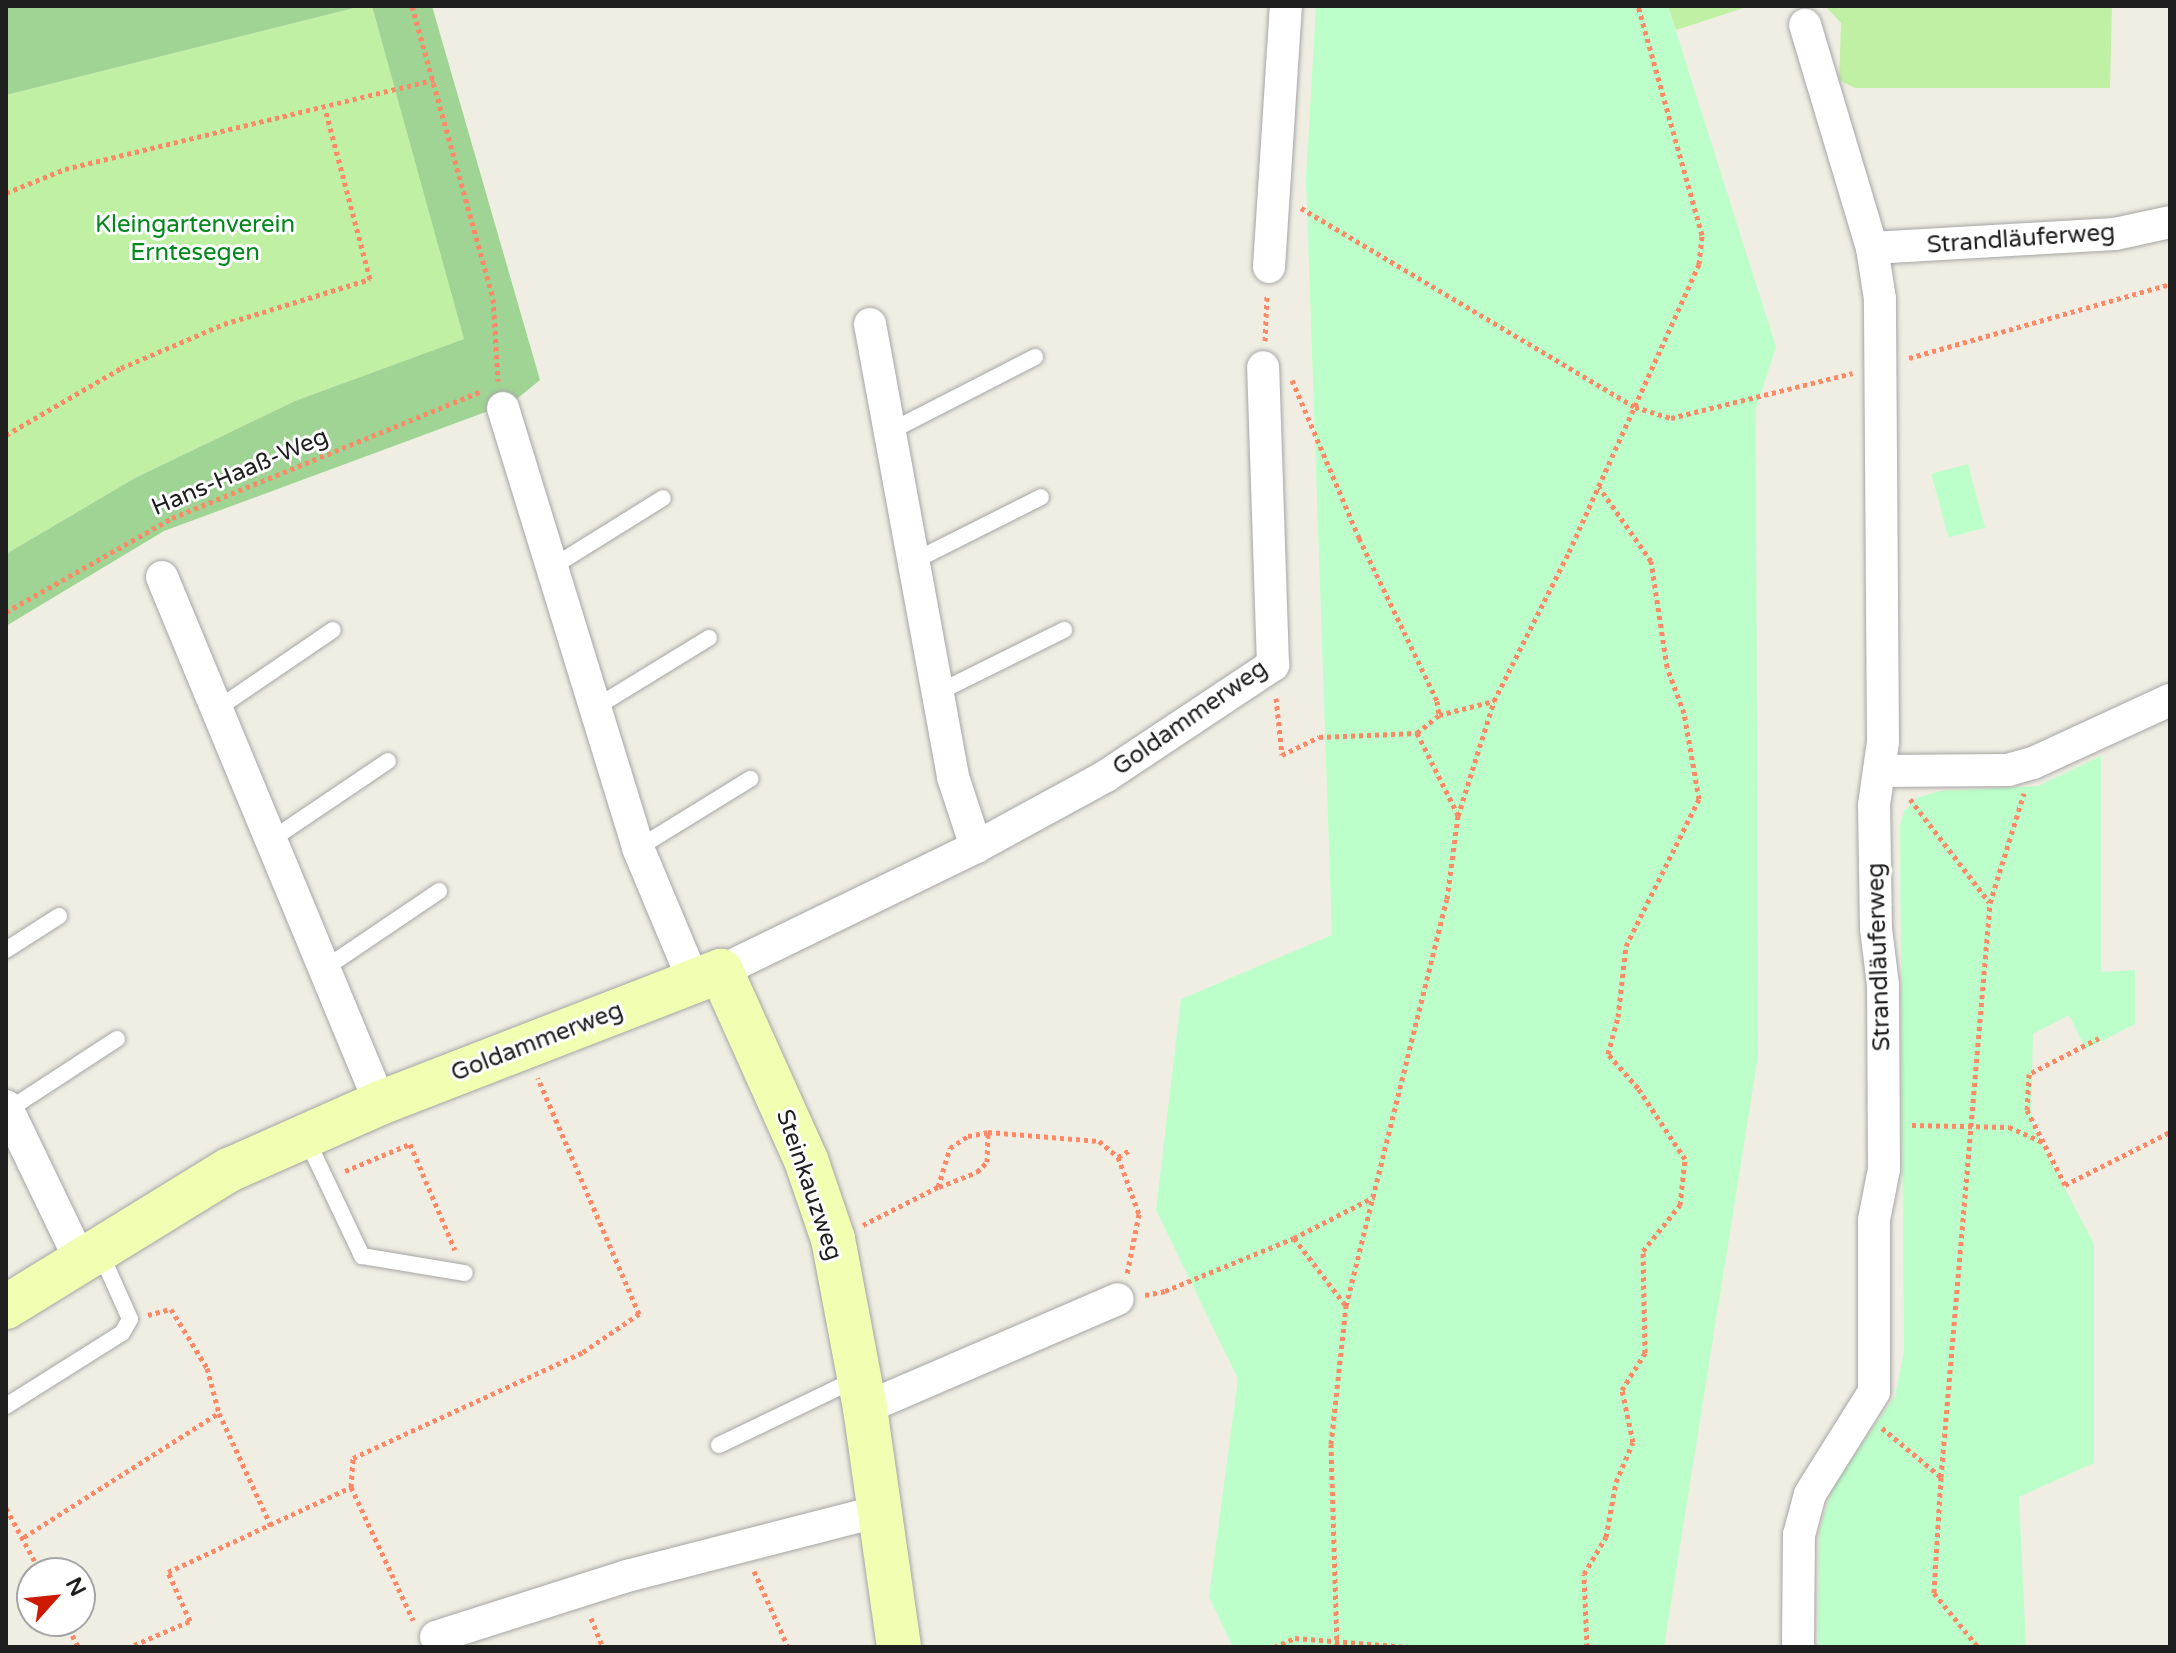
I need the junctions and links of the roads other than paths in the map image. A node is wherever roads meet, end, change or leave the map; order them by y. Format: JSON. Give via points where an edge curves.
{"nodes":[{"id":1,"x":1286,"y":6,"type":"edge"},
{"id":2,"x":1805,"y":25,"type":"dead end"},
{"id":3,"x":2170,"y":222,"type":"edge"},
{"id":4,"x":1872,"y":248,"type":"junction"},
{"id":5,"x":1269,"y":267,"type":"road end"},
{"id":6,"x":870,"y":324,"type":"dead end"},
{"id":7,"x":1035,"y":357,"type":"dead end"},
{"id":8,"x":1263,"y":367,"type":"road end"},
{"id":9,"x":500,"y":396,"type":"road end"},
{"id":10,"x":891,"y":431,"type":"junction"},
{"id":11,"x":1041,"y":497,"type":"dead end"},
{"id":12,"x":663,"y":498,"type":"dead end"},
{"id":13,"x":914,"y":561,"type":"junction"},
{"id":14,"x":549,"y":569,"type":"junction"},
{"id":15,"x":162,"y":577,"type":"dead end"},
{"id":16,"x":333,"y":630,"type":"dead end"},
{"id":17,"x":1064,"y":630,"type":"dead end"},
{"id":18,"x":709,"y":638,"type":"dead end"},
{"id":19,"x":937,"y":693,"type":"junction"},
{"id":20,"x":2170,"y":700,"type":"edge"},
{"id":21,"x":217,"y":709,"type":"junction"},
{"id":22,"x":593,"y":709,"type":"junction"},
{"id":23,"x":388,"y":761,"type":"dead end"},
{"id":24,"x":1884,"y":771,"type":"junction"},
{"id":25,"x":750,"y":779,"type":"dead end"},
{"id":26,"x":271,"y":840,"type":"junction"},
{"id":27,"x":976,"y":847,"type":"junction"},
{"id":28,"x":638,"y":848,"type":"junction"},
{"id":29,"x":439,"y":891,"type":"dead end"},
{"id":30,"x":59,"y":916,"type":"dead end"},
{"id":31,"x":6,"y":950,"type":"edge"},
{"id":32,"x":324,"y":969,"type":"junction"},
{"id":33,"x":708,"y":976,"type":"junction"},
{"id":34,"x":117,"y":1039,"type":"dead end"},
{"id":35,"x":380,"y":1103,"type":"junction"},
{"id":36,"x":7,"y":1108,"type":"edge"},
{"id":37,"x":305,"y":1136,"type":"junction"},
{"id":38,"x":89,"y":1254,"type":"junction"},
{"id":39,"x":465,"y":1273,"type":"road end"},
{"id":40,"x":1118,"y":1299,"type":"road end"},
{"id":41,"x":6,"y":1307,"type":"edge"},
{"id":42,"x":862,"y":1393,"type":"junction"},
{"id":43,"x":6,"y":1406,"type":"edge"},
{"id":44,"x":719,"y":1445,"type":"dead end"},
{"id":45,"x":880,"y":1511,"type":"junction"},
{"id":46,"x":426,"y":1633,"type":"road end"},
{"id":47,"x":899,"y":1647,"type":"edge"},
{"id":48,"x":1798,"y":1647,"type":"edge"}],
"edges":[{"from":1,"to":5,"type":"street"},
{"from":2,"to":4,"type":"street","name":"Strandläuferweg"},
{"from":3,"to":4,"type":"street","name":"Strandläuferweg","via":[[2115,234]]},
{"from":4,"to":24,"type":"street","name":"Strandläuferweg","via":[[1880,299]]},
{"from":6,"to":10,"type":"street"},
{"from":7,"to":10,"type":"lane"},
{"from":8,"to":27,"type":"street","name":"Goldammerweg","via":[[1273,665],[1106,776]]},
{"from":9,"to":14,"type":"street"},
{"from":10,"to":13,"type":"street"},
{"from":11,"to":13,"type":"lane"},
{"from":12,"to":14,"type":"lane"},
{"from":13,"to":19,"type":"street"},
{"from":14,"to":22,"type":"street"},
{"from":15,"to":21,"type":"street"},
{"from":16,"to":21,"type":"lane"},
{"from":17,"to":19,"type":"lane"},
{"from":18,"to":22,"type":"lane"},
{"from":19,"to":27,"type":"street","via":[[953,777]]},
{"from":20,"to":24,"type":"street","via":[[2008,770]]},
{"from":21,"to":26,"type":"street"},
{"from":22,"to":28,"type":"street"},
{"from":23,"to":26,"type":"lane"},
{"from":24,"to":48,"type":"street","name":"Strandläuferweg","via":[[1874,821],[1884,1169],[1874,1220],[1877,1365],[1874,1392],[1810,1494],[1799,1535]]},
{"from":25,"to":28,"type":"lane"},
{"from":26,"to":32,"type":"street"},
{"from":27,"to":33,"type":"street","name":"Goldammerweg"},
{"from":28,"to":33,"type":"street"},
{"from":29,"to":32,"type":"lane"},
{"from":30,"to":31,"type":"lane"},
{"from":32,"to":35,"type":"street"},
{"from":33,"to":35,"type":"street","name":"Goldammerweg"},
{"from":33,"to":42,"type":"street","name":"Steinkauzweg","via":[[806,1160],[833,1239]]},
{"from":34,"to":36,"type":"lane"},
{"from":35,"to":37,"type":"street","name":"Goldammerweg"},
{"from":36,"to":38,"type":"street"},
{"from":37,"to":38,"type":"street","name":"Goldammerweg","via":[[229,1170]]},
{"from":37,"to":39,"type":"lane","via":[[362,1256]]},
{"from":38,"to":41,"type":"street","name":"Goldammerweg"},
{"from":38,"to":43,"type":"lane","via":[[130,1319],[122,1333]]},
{"from":40,"to":42,"type":"street"},
{"from":42,"to":44,"type":"lane"},
{"from":42,"to":45,"type":"street","name":"Steinkauzweg"},
{"from":45,"to":46,"type":"street"},
{"from":45,"to":47,"type":"street","name":"Steinkauzweg"}]}
